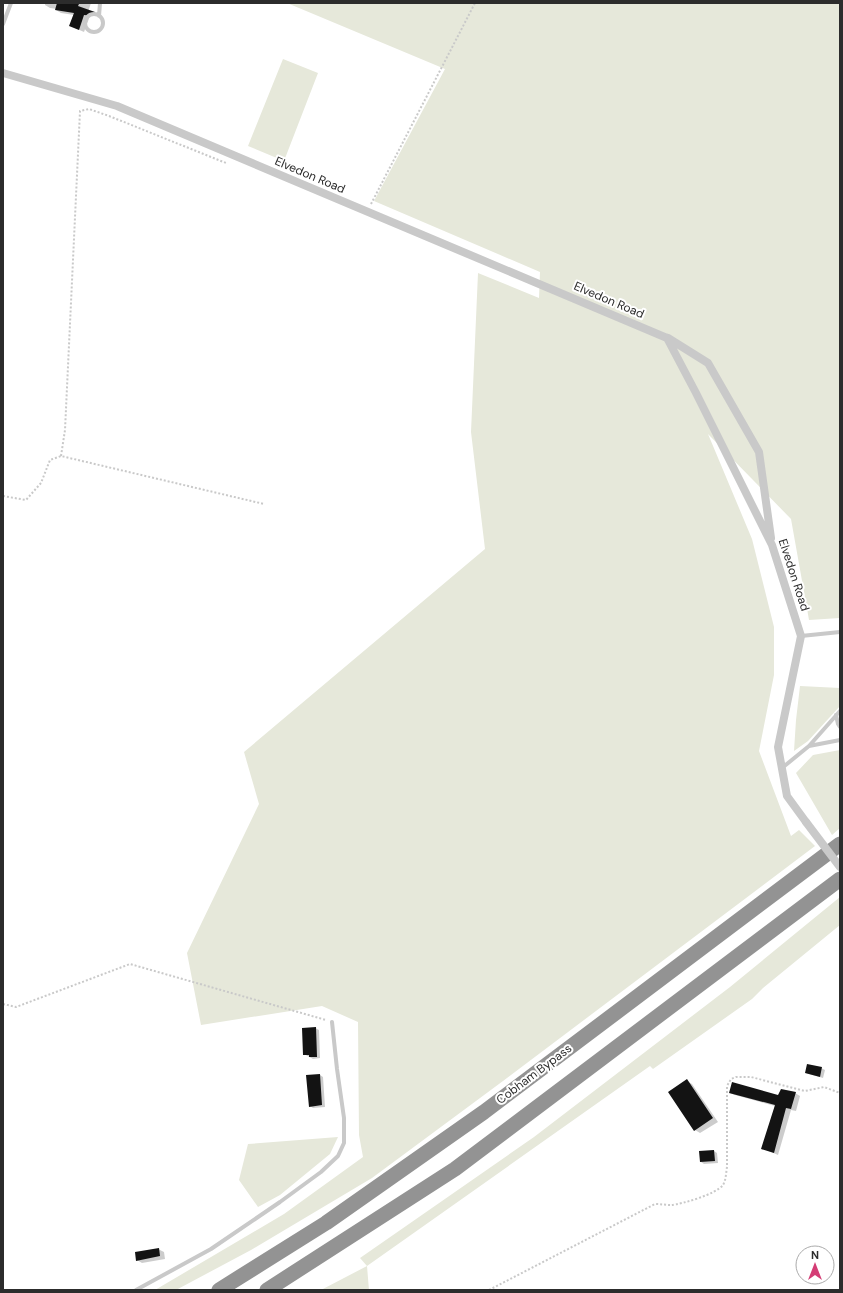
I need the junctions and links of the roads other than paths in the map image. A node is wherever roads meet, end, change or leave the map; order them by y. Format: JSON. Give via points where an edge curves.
{"nodes":[{"id":1,"x":11,"y":3,"type":"edge"},
{"id":2,"x":100,"y":3,"type":"edge"},
{"id":3,"x":99,"y":16,"type":"junction"},
{"id":4,"x":3,"y":24,"type":"edge"},
{"id":5,"x":3,"y":73,"type":"edge"},
{"id":6,"x":667,"y":338,"type":"junction"},
{"id":7,"x":772,"y":545,"type":"junction"},
{"id":8,"x":840,"y":632,"type":"edge"},
{"id":9,"x":801,"y":636,"type":"junction"},
{"id":10,"x":840,"y":711,"type":"edge"},
{"id":11,"x":836,"y":715,"type":"junction"},
{"id":12,"x":840,"y":727,"type":"edge"},
{"id":13,"x":840,"y":740,"type":"edge"},
{"id":14,"x":809,"y":746,"type":"junction"},
{"id":15,"x":782,"y":768,"type":"junction"},
{"id":16,"x":840,"y":844,"type":"edge"},
{"id":17,"x":840,"y":867,"type":"edge"},
{"id":18,"x":840,"y":879,"type":"edge"},
{"id":19,"x":332,"y":1022,"type":"road end"},
{"id":20,"x":136,"y":1290,"type":"edge"},
{"id":21,"x":219,"y":1290,"type":"edge"},
{"id":22,"x":267,"y":1290,"type":"edge"}],
"edges":[{"from":1,"to":4,"type":"lane"},
{"from":2,"to":3,"type":"lane"},
{"from":3,"to":3,"type":"lane","via":[[104,24],[102,30],[90,32],[86,27],[86,19],[91,15]]},
{"from":5,"to":6,"type":"street","name":"Elvedon Road","via":[[117,106]]},
{"from":6,"to":7,"type":"street","name":"Elvedon Road"},
{"from":6,"to":7,"type":"street","via":[[708,363],[759,452]]},
{"from":7,"to":9,"type":"street","name":"Elvedon Road"},
{"from":8,"to":9,"type":"lane"},
{"from":9,"to":15,"type":"street","name":"Elvedon Road","via":[[778,747]]},
{"from":10,"to":11,"type":"lane"},
{"from":11,"to":12,"type":"lane"},
{"from":11,"to":14,"type":"lane"},
{"from":13,"to":14,"type":"lane"},
{"from":14,"to":15,"type":"lane"},
{"from":15,"to":17,"type":"street","name":"Elvedon Road","bridge":true,"via":[[788,796]]},
{"from":16,"to":21,"type":"highway","name":"Cobham Bypass","via":[[484,1112],[326,1223]]},
{"from":18,"to":22,"type":"highway","via":[[455,1169]]},
{"from":19,"to":20,"type":"lane","via":[[344,1118],[344,1143],[338,1156],[321,1172],[211,1249]]}]}
